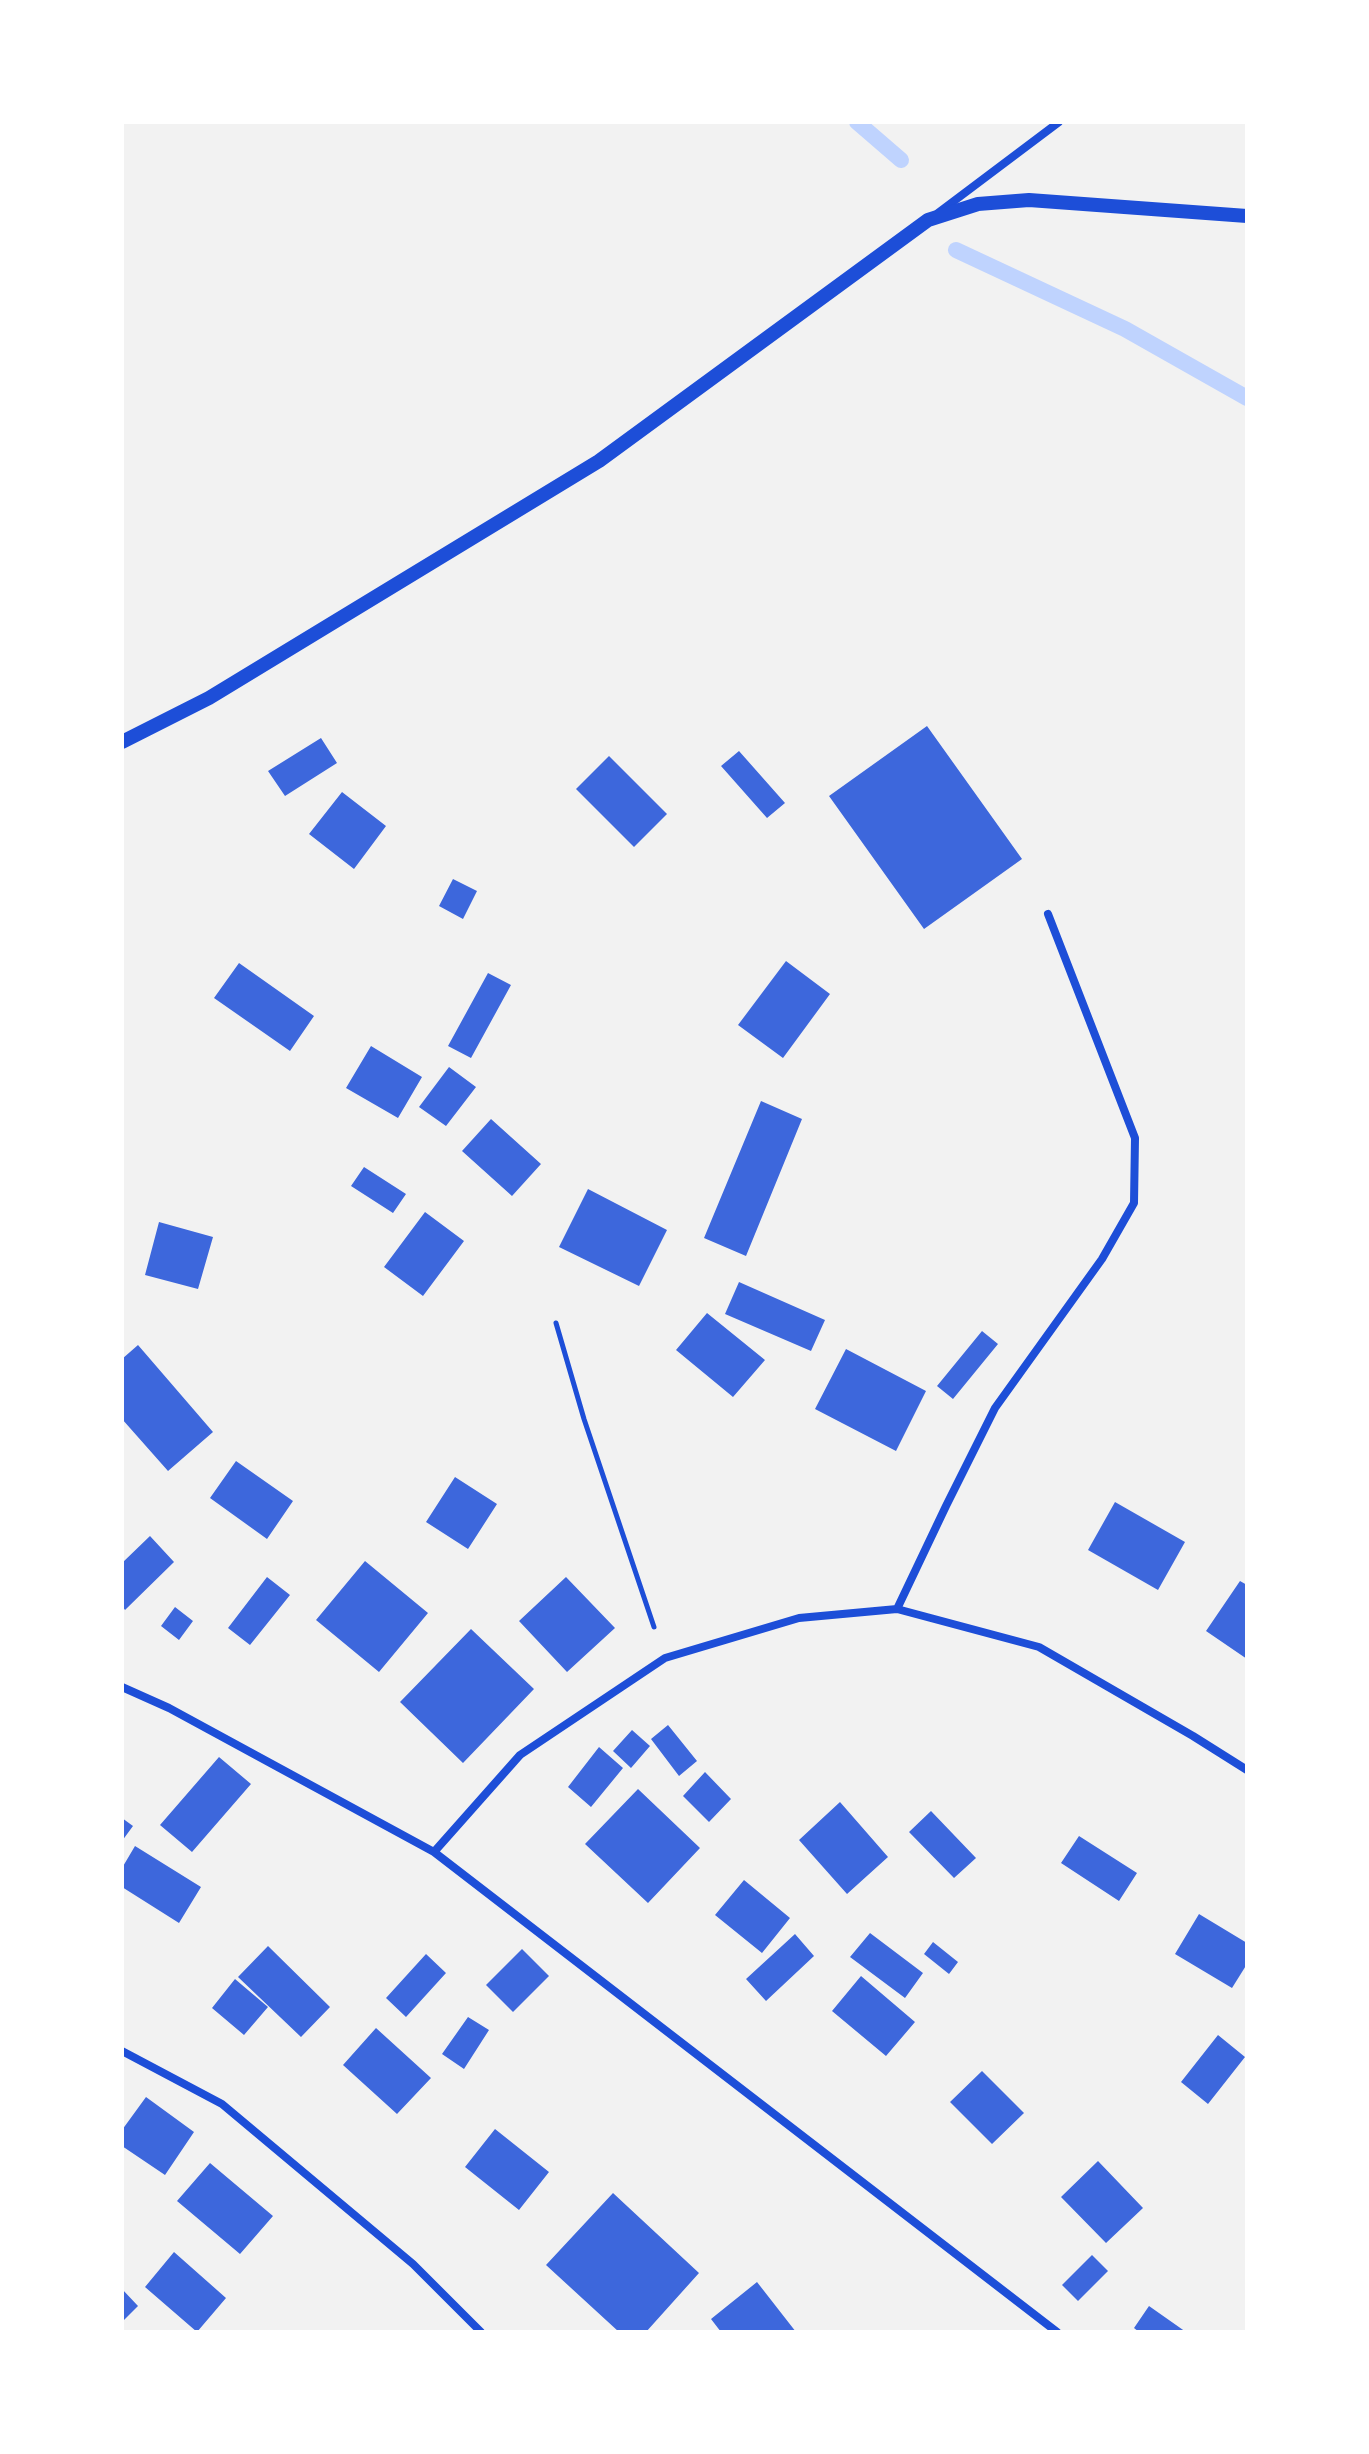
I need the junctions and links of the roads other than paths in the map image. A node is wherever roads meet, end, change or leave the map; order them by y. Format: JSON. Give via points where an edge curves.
{"nodes":[{"id":1,"x":1059,"y":122,"type":"edge"},
{"id":2,"x":1247,"y":216,"type":"edge"},
{"id":3,"x":928,"y":220,"type":"junction"},
{"id":4,"x":122,"y":742,"type":"edge"},
{"id":5,"x":1048,"y":914,"type":"dead end"},
{"id":6,"x":897,"y":1609,"type":"junction"},
{"id":7,"x":122,"y":1687,"type":"edge"},
{"id":8,"x":1247,"y":1770,"type":"edge"},
{"id":9,"x":434,"y":1852,"type":"junction"},
{"id":10,"x":122,"y":2051,"type":"edge"},
{"id":11,"x":481,"y":2332,"type":"edge"},
{"id":12,"x":1057,"y":2332,"type":"edge"}],
"edges":[{"from":1,"to":3,"type":"street"},
{"from":2,"to":3,"type":"street","via":[[1029,200],[978,204]]},
{"from":3,"to":4,"type":"street","via":[[599,461],[223,690]]},
{"from":5,"to":6,"type":"street","via":[[1135,1138],[1134,1203],[1102,1259],[995,1408]]},
{"from":6,"to":8,"type":"street","via":[[1039,1647]]},
{"from":6,"to":9,"type":"street","via":[[799,1618],[665,1658],[520,1755]]},
{"from":7,"to":9,"type":"street"},
{"from":9,"to":12,"type":"street"},
{"from":10,"to":11,"type":"street","via":[[222,2104],[413,2264]]}]}
